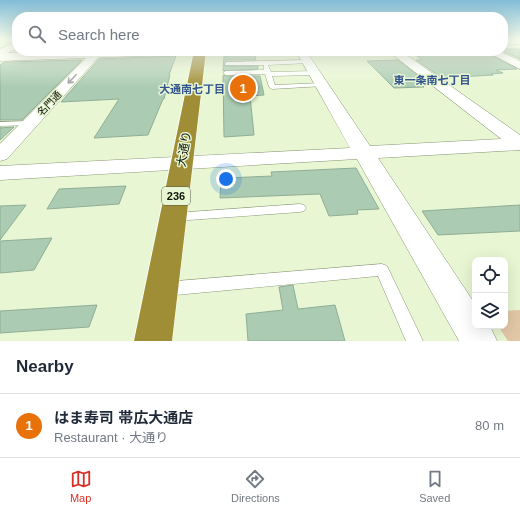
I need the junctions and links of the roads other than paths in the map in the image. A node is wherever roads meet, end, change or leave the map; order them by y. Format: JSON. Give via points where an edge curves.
{"nodes":[{"id":1,"x":24,"y":56,"type":"edge"},
{"id":2,"x":94,"y":56,"type":"edge"},
{"id":3,"x":199,"y":56,"type":"edge"},
{"id":4,"x":401,"y":56,"type":"edge"},
{"id":5,"x":501,"y":56,"type":"edge"},
{"id":6,"x":0,"y":57,"type":"edge"},
{"id":7,"x":266,"y":63,"type":"junction"},
{"id":8,"x":227,"y":64,"type":"dead end"},
{"id":9,"x":520,"y":65,"type":"edge"},
{"id":10,"x":311,"y":68,"type":"edge"},
{"id":11,"x":226,"y":72,"type":"dead end"},
{"id":12,"x":268,"y":73,"type":"junction"},
{"id":13,"x":30,"y":123,"type":"junction"},
{"id":14,"x":0,"y":124,"type":"edge"},
{"id":15,"x":520,"y":144,"type":"edge"},
{"id":16,"x":363,"y":153,"type":"junction"},
{"id":17,"x":0,"y":155,"type":"edge"},
{"id":18,"x":182,"y":163,"type":"junction"},
{"id":19,"x":0,"y":173,"type":"edge"},
{"id":20,"x":300,"y":208,"type":"dead end"},
{"id":21,"x":172,"y":217,"type":"junction"},
{"id":22,"x":161,"y":290,"type":"junction"},
{"id":23,"x":153,"y":341,"type":"edge"},
{"id":24,"x":415,"y":341,"type":"edge"},
{"id":25,"x":478,"y":341,"type":"edge"}],
"edges":[{"from":1,"to":6,"type":"street"},
{"from":2,"to":13,"type":"street","name":"名門通","one_way":true},
{"from":3,"to":18,"type":"highway","name":"大通り","number":"236"},
{"from":4,"to":15,"type":"street"},
{"from":5,"to":9,"type":"street"},
{"from":7,"to":8,"type":"lane"},
{"from":7,"to":10,"type":"lane"},
{"from":7,"to":12,"type":"lane"},
{"from":10,"to":12,"type":"lane"},
{"from":10,"to":12,"type":"lane","via":[[272,87]]},
{"from":10,"to":16,"type":"street"},
{"from":11,"to":12,"type":"lane"},
{"from":13,"to":14,"type":"lane"},
{"from":13,"to":17,"type":"street","name":"名門通"},
{"from":15,"to":16,"type":"street"},
{"from":16,"to":18,"type":"street"},
{"from":16,"to":25,"type":"street"},
{"from":18,"to":19,"type":"street"},
{"from":18,"to":21,"type":"highway","name":"大通り","number":"236"},
{"from":20,"to":21,"type":"lane"},
{"from":21,"to":22,"type":"highway","name":"大通り","number":"236"},
{"from":22,"to":23,"type":"highway","name":"大通り","number":"236"},
{"from":22,"to":24,"type":"lane","via":[[382,270]]}]}
